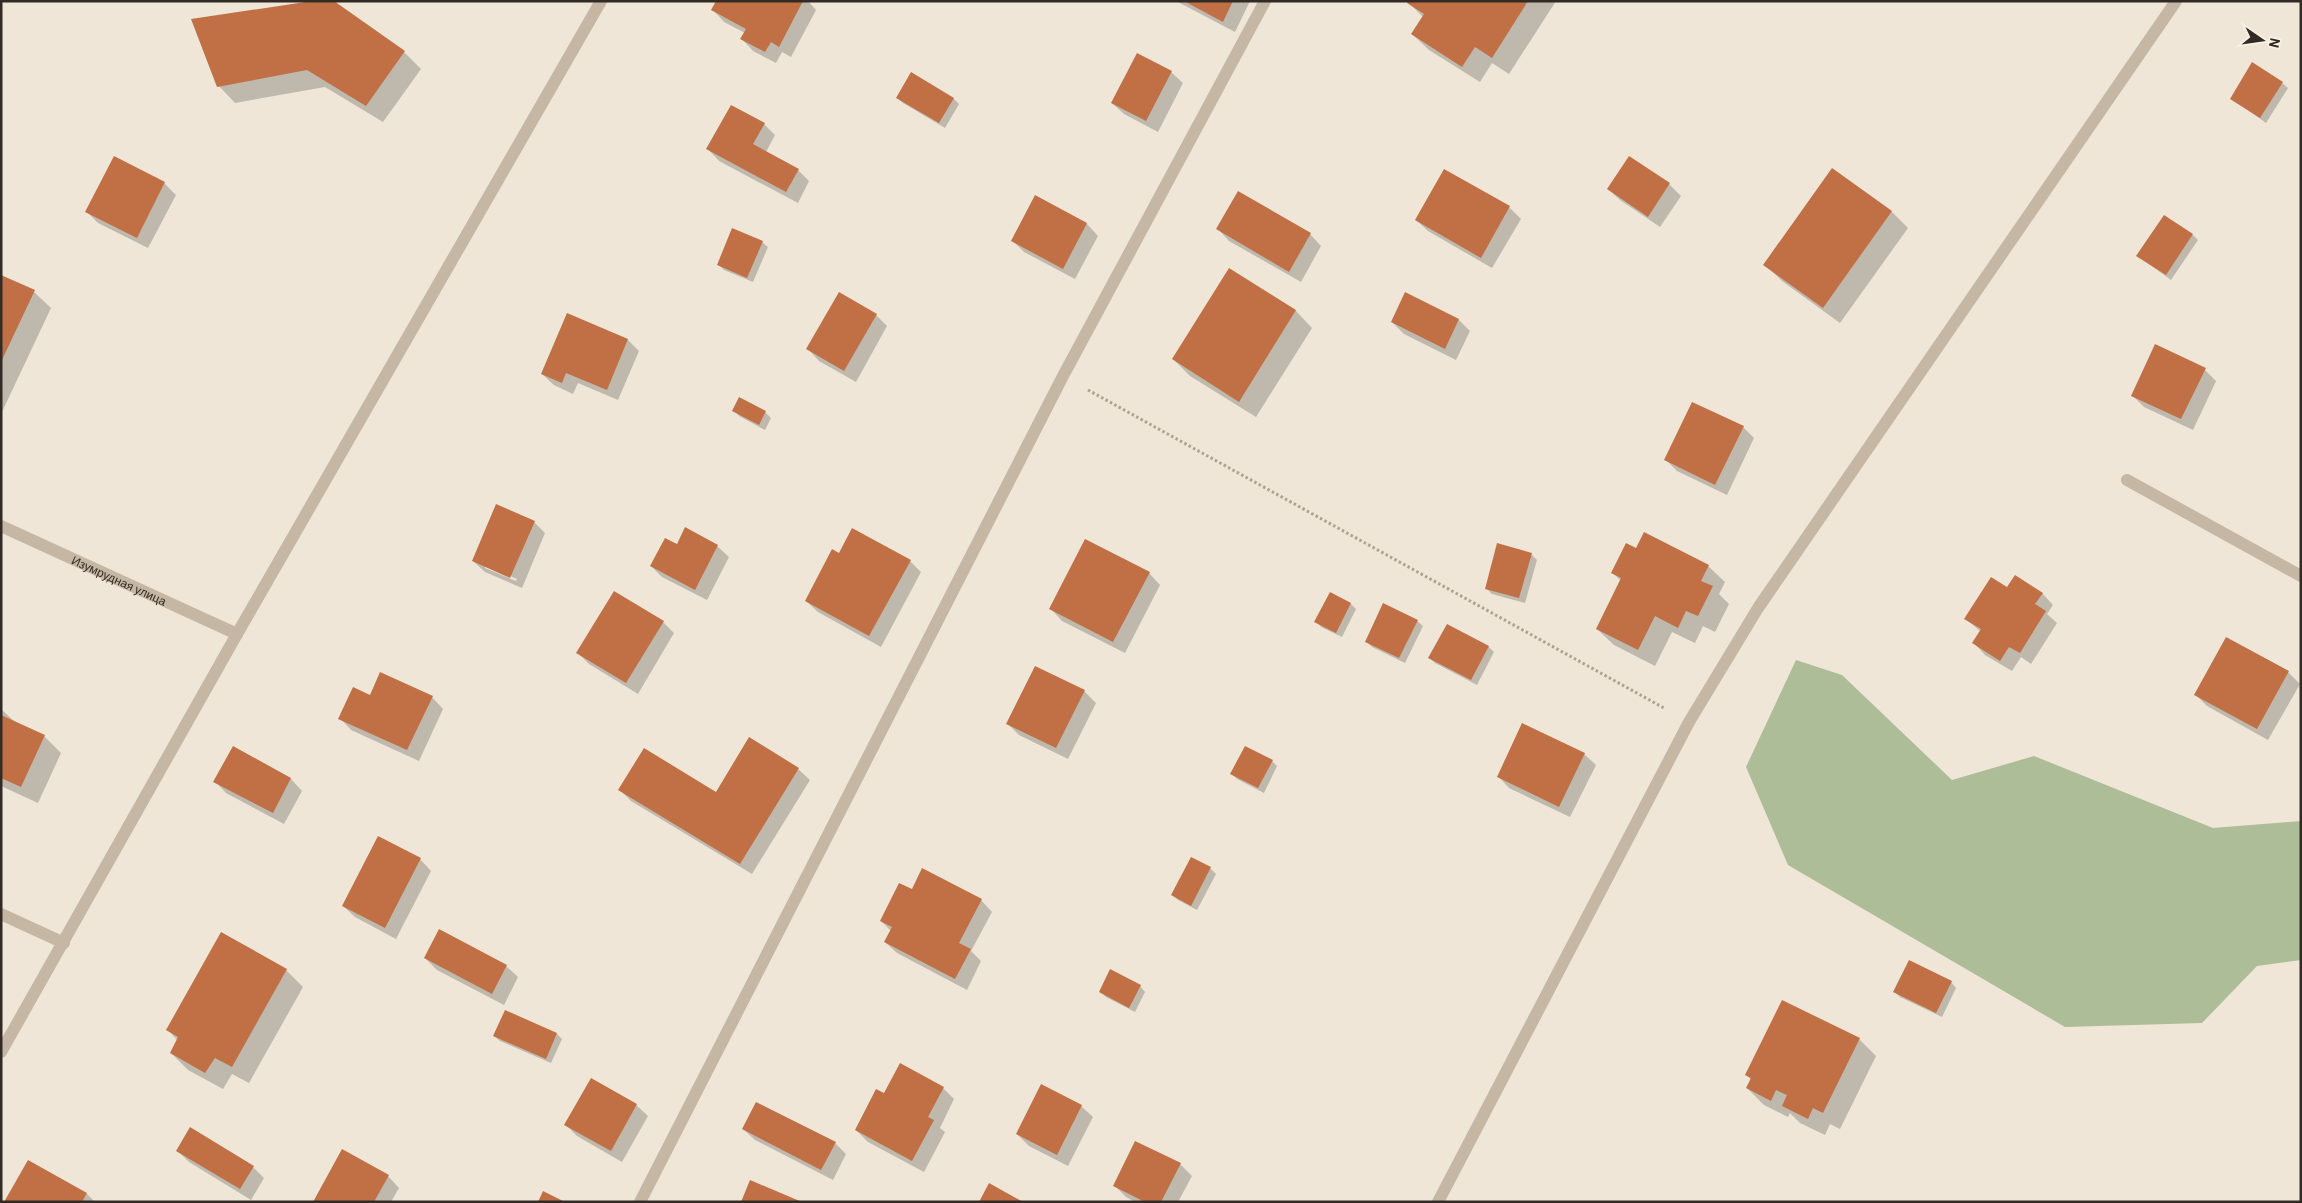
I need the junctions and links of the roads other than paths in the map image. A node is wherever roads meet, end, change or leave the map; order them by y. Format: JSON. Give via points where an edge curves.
{"nodes":[{"id":1,"x":601,"y":1,"type":"edge"},
{"id":2,"x":1265,"y":1,"type":"edge"},
{"id":3,"x":2176,"y":1,"type":"edge"},
{"id":4,"x":2127,"y":480,"type":"dead end"},
{"id":5,"x":1,"y":526,"type":"edge"},
{"id":6,"x":2301,"y":576,"type":"edge"},
{"id":7,"x":237,"y":634,"type":"junction"},
{"id":8,"x":1,"y":914,"type":"edge"},
{"id":9,"x":64,"y":943,"type":"junction"},
{"id":10,"x":1,"y":1052,"type":"edge"},
{"id":11,"x":640,"y":1202,"type":"edge"},
{"id":12,"x":1438,"y":1202,"type":"edge"}],
"edges":[{"from":1,"to":7,"type":"street"},
{"from":2,"to":11,"type":"street","via":[[1063,376]]},
{"from":3,"to":12,"type":"street","via":[[1758,608],[1689,722]]},
{"from":4,"to":6,"type":"street"},
{"from":5,"to":7,"type":"street","name":"Изумрудная улица"},
{"from":7,"to":9,"type":"street"},
{"from":8,"to":9,"type":"street"},
{"from":9,"to":10,"type":"street"}]}
